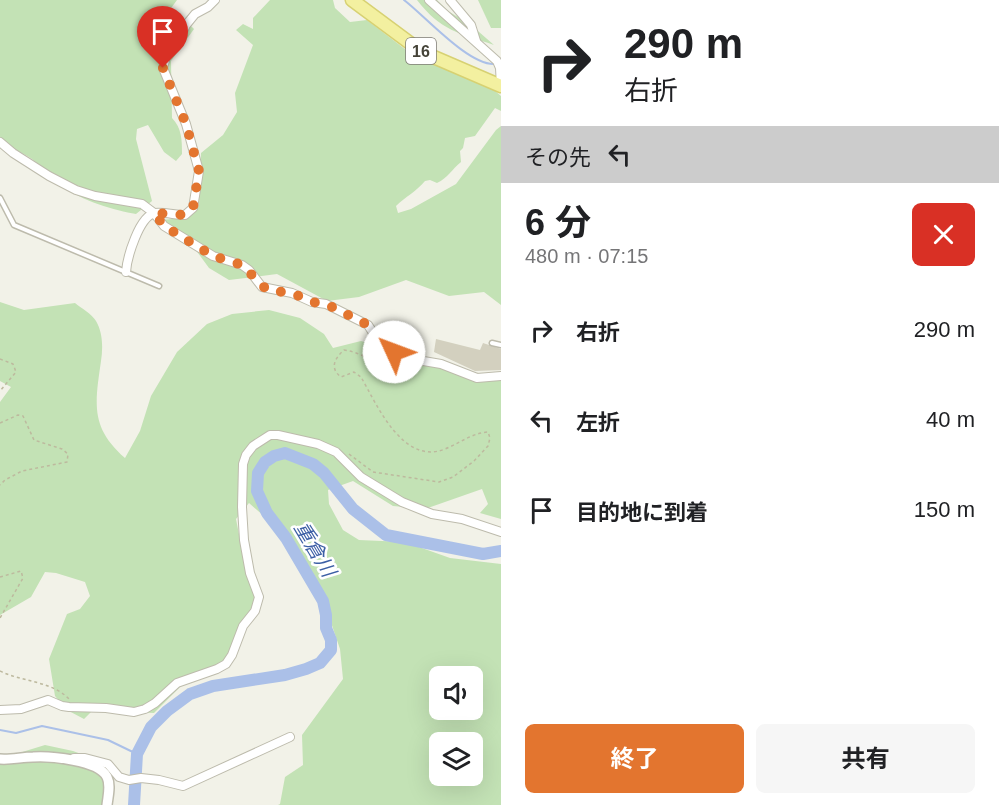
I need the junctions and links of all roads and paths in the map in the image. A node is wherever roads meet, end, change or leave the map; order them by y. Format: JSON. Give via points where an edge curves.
{"nodes":[{"id":1,"x":214,"y":0,"type":"edge"},
{"id":2,"x":352,"y":0,"type":"edge"},
{"id":3,"x":429,"y":0,"type":"edge"},
{"id":4,"x":450,"y":0,"type":"edge"},
{"id":5,"x":477,"y":43,"type":"junction"},
{"id":6,"x":498,"y":64,"type":"edge"},
{"id":7,"x":501,"y":86,"type":"edge"},
{"id":8,"x":0,"y":142,"type":"edge"},
{"id":9,"x":0,"y":198,"type":"edge"},
{"id":10,"x":154,"y":213,"type":"junction"},
{"id":11,"x":126,"y":272,"type":"junction"},
{"id":12,"x":159,"y":285,"type":"dead end"},
{"id":13,"x":492,"y":343,"type":"dead end"},
{"id":14,"x":501,"y":345,"type":"edge"},
{"id":15,"x":0,"y":358,"type":"edge"},
{"id":16,"x":406,"y":358,"type":"junction"},
{"id":17,"x":501,"y":376,"type":"edge"},
{"id":18,"x":0,"y":391,"type":"edge"},
{"id":19,"x":0,"y":423,"type":"edge"},
{"id":20,"x":336,"y":452,"type":"junction"},
{"id":21,"x":0,"y":485,"type":"edge"},
{"id":22,"x":501,"y":532,"type":"edge"},
{"id":23,"x":0,"y":577,"type":"edge"},
{"id":24,"x":0,"y":618,"type":"edge"},
{"id":25,"x":0,"y":672,"type":"edge"},
{"id":26,"x":78,"y":708,"type":"junction"},
{"id":27,"x":0,"y":710,"type":"edge"},
{"id":28,"x":290,"y":738,"type":"dead end"},
{"id":29,"x":0,"y":759,"type":"edge"},
{"id":30,"x":64,"y":759,"type":"junction"},
{"id":31,"x":107,"y":805,"type":"edge"}],
"edges":[{"from":1,"to":10,"type":"street","via":[[186,25],[167,53],[163,68],[186,124],[199,171],[193,208],[185,215]]},
{"from":2,"to":7,"type":"main road","number":"16","via":[[422,52]]},
{"from":3,"to":5,"type":"street"},
{"from":4,"to":5,"type":"street","via":[[471,25]]},
{"from":5,"to":6,"type":"street"},
{"from":6,"to":7,"type":"street"},
{"from":8,"to":10,"type":"street","via":[[76,190],[142,204]]},
{"from":9,"to":11,"type":"lane","via":[[14,225]]},
{"from":10,"to":11,"type":"street","via":[[133,241]]},
{"from":10,"to":16,"type":"street","via":[[164,226],[213,256],[242,265],[262,287],[326,304],[368,325],[375,336]]},
{"from":11,"to":12,"type":"lane"},
{"from":13,"to":14,"type":"lane"},
{"from":15,"to":18,"type":"path","via":[[13,364],[16,372]]},
{"from":16,"to":17,"type":"street","via":[[441,364],[477,378]]},
{"from":16,"to":20,"type":"path","via":[[381,364],[344,350],[333,366],[341,377],[354,372],[361,377],[395,435],[424,452],[443,450],[488,432],[488,446],[453,477],[439,482],[373,472],[345,452]]},
{"from":19,"to":21,"type":"path","via":[[24,416],[34,440],[68,454],[67,462],[22,471]]},
{"from":20,"to":22,"type":"street","via":[[361,477],[402,502]]},
{"from":20,"to":26,"type":"street","via":[[318,444],[270,435],[246,455],[244,540],[259,597],[226,664],[177,683],[145,709],[134,712]]},
{"from":23,"to":24,"type":"path","via":[[21,572],[23,578]]},
{"from":25,"to":26,"type":"path","via":[[55,688]]},
{"from":26,"to":27,"type":"street","via":[[48,700],[21,709]]},
{"from":28,"to":30,"type":"street","via":[[183,786],[159,780],[129,780],[118,777],[104,763],[85,758]]},
{"from":29,"to":30,"type":"street"},
{"from":30,"to":31,"type":"street","via":[[94,766],[105,773],[109,784]]}]}
